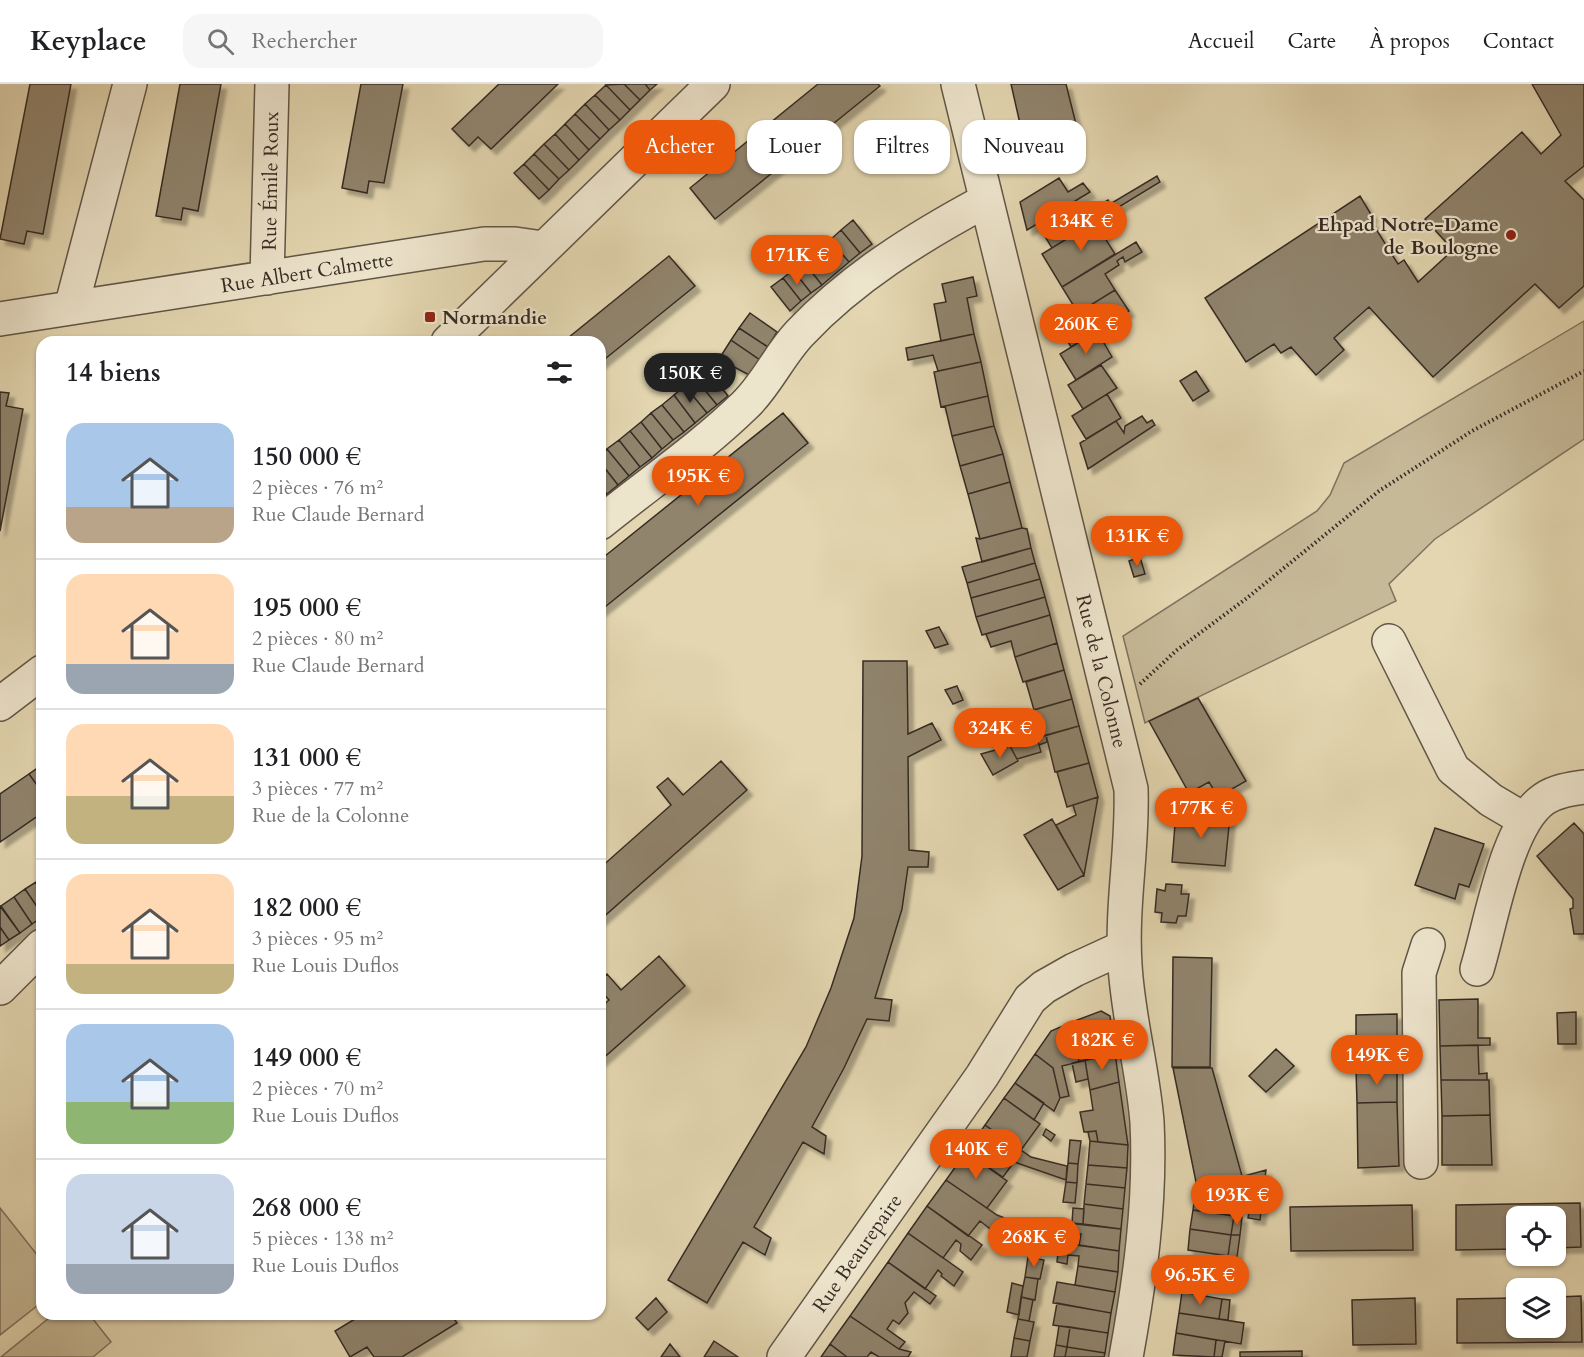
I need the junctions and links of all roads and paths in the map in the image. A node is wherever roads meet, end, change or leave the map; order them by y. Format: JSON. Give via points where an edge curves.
{"nodes":[{"id":1,"x":129,"y":84,"type":"edge"},
{"id":2,"x":272,"y":84,"type":"edge"},
{"id":3,"x":712,"y":84,"type":"edge"},
{"id":4,"x":958,"y":84,"type":"edge"},
{"id":5,"x":985,"y":201,"type":"junction"},
{"id":6,"x":543,"y":248,"type":"junction"},
{"id":7,"x":267,"y":278,"type":"junction"},
{"id":8,"x":71,"y":308,"type":"junction"},
{"id":9,"x":0,"y":318,"type":"edge"},
{"id":10,"x":454,"y":336,"type":"edge"},
{"id":11,"x":1584,"y":371,"type":"edge"},
{"id":12,"x":606,"y":518,"type":"edge"},
{"id":13,"x":1389,"y":641,"type":"dead end"},
{"id":14,"x":36,"y":677,"type":"edge"},
{"id":15,"x":0,"y":704,"type":"edge"},
{"id":16,"x":1116,"y":723,"type":"junction"},
{"id":17,"x":1584,"y":786,"type":"edge"},
{"id":18,"x":1525,"y":820,"type":"junction"},
{"id":19,"x":1428,"y":945,"type":"dead end"},
{"id":20,"x":1124,"y":947,"type":"junction"},
{"id":21,"x":36,"y":952,"type":"edge"},
{"id":22,"x":1477,"y":969,"type":"dead end"},
{"id":23,"x":0,"y":988,"type":"edge"},
{"id":24,"x":1421,"y":1162,"type":"dead end"},
{"id":25,"x":784,"y":1357,"type":"edge"},
{"id":26,"x":1126,"y":1357,"type":"edge"}],
"edges":[{"from":1,"to":8,"type":"street"},
{"from":2,"to":7,"type":"street","name":"Rue Émile Roux"},
{"from":3,"to":6,"type":"street"},
{"from":4,"to":5,"type":"street","name":"Rue de la Colonne"},
{"from":5,"to":12,"type":"street","via":[[875,268],[800,333],[760,389],[738,412]]},
{"from":5,"to":16,"type":"street","name":"Rue de la Colonne"},
{"from":6,"to":7,"type":"street","name":"Rue Albert Calmette","via":[[484,244]]},
{"from":6,"to":10,"type":"street"},
{"from":7,"to":8,"type":"street","name":"Rue Albert Calmette"},
{"from":8,"to":9,"type":"street","name":"Rue Albert Calmette"},
{"from":11,"to":16,"type":"path","via":[[1472,431],[1379,490],[1171,655],[1134,692]]},
{"from":13,"to":18,"type":"street","via":[[1454,769],[1491,800]]},
{"from":14,"to":15,"type":"street"},
{"from":16,"to":20,"type":"street","name":"Rue de la Colonne","via":[[1132,800]]},
{"from":17,"to":18,"type":"street","via":[[1562,790],[1544,800]]},
{"from":18,"to":22,"type":"street","via":[[1507,856]]},
{"from":19,"to":24,"type":"street","via":[[1419,973]]},
{"from":20,"to":25,"type":"street","name":"Rue Beaurepaire","via":[[1036,993]]},
{"from":20,"to":26,"type":"street","name":"Rue de la Colonne","via":[[1147,1144],[1145,1223]]},
{"from":21,"to":23,"type":"street"}]}
